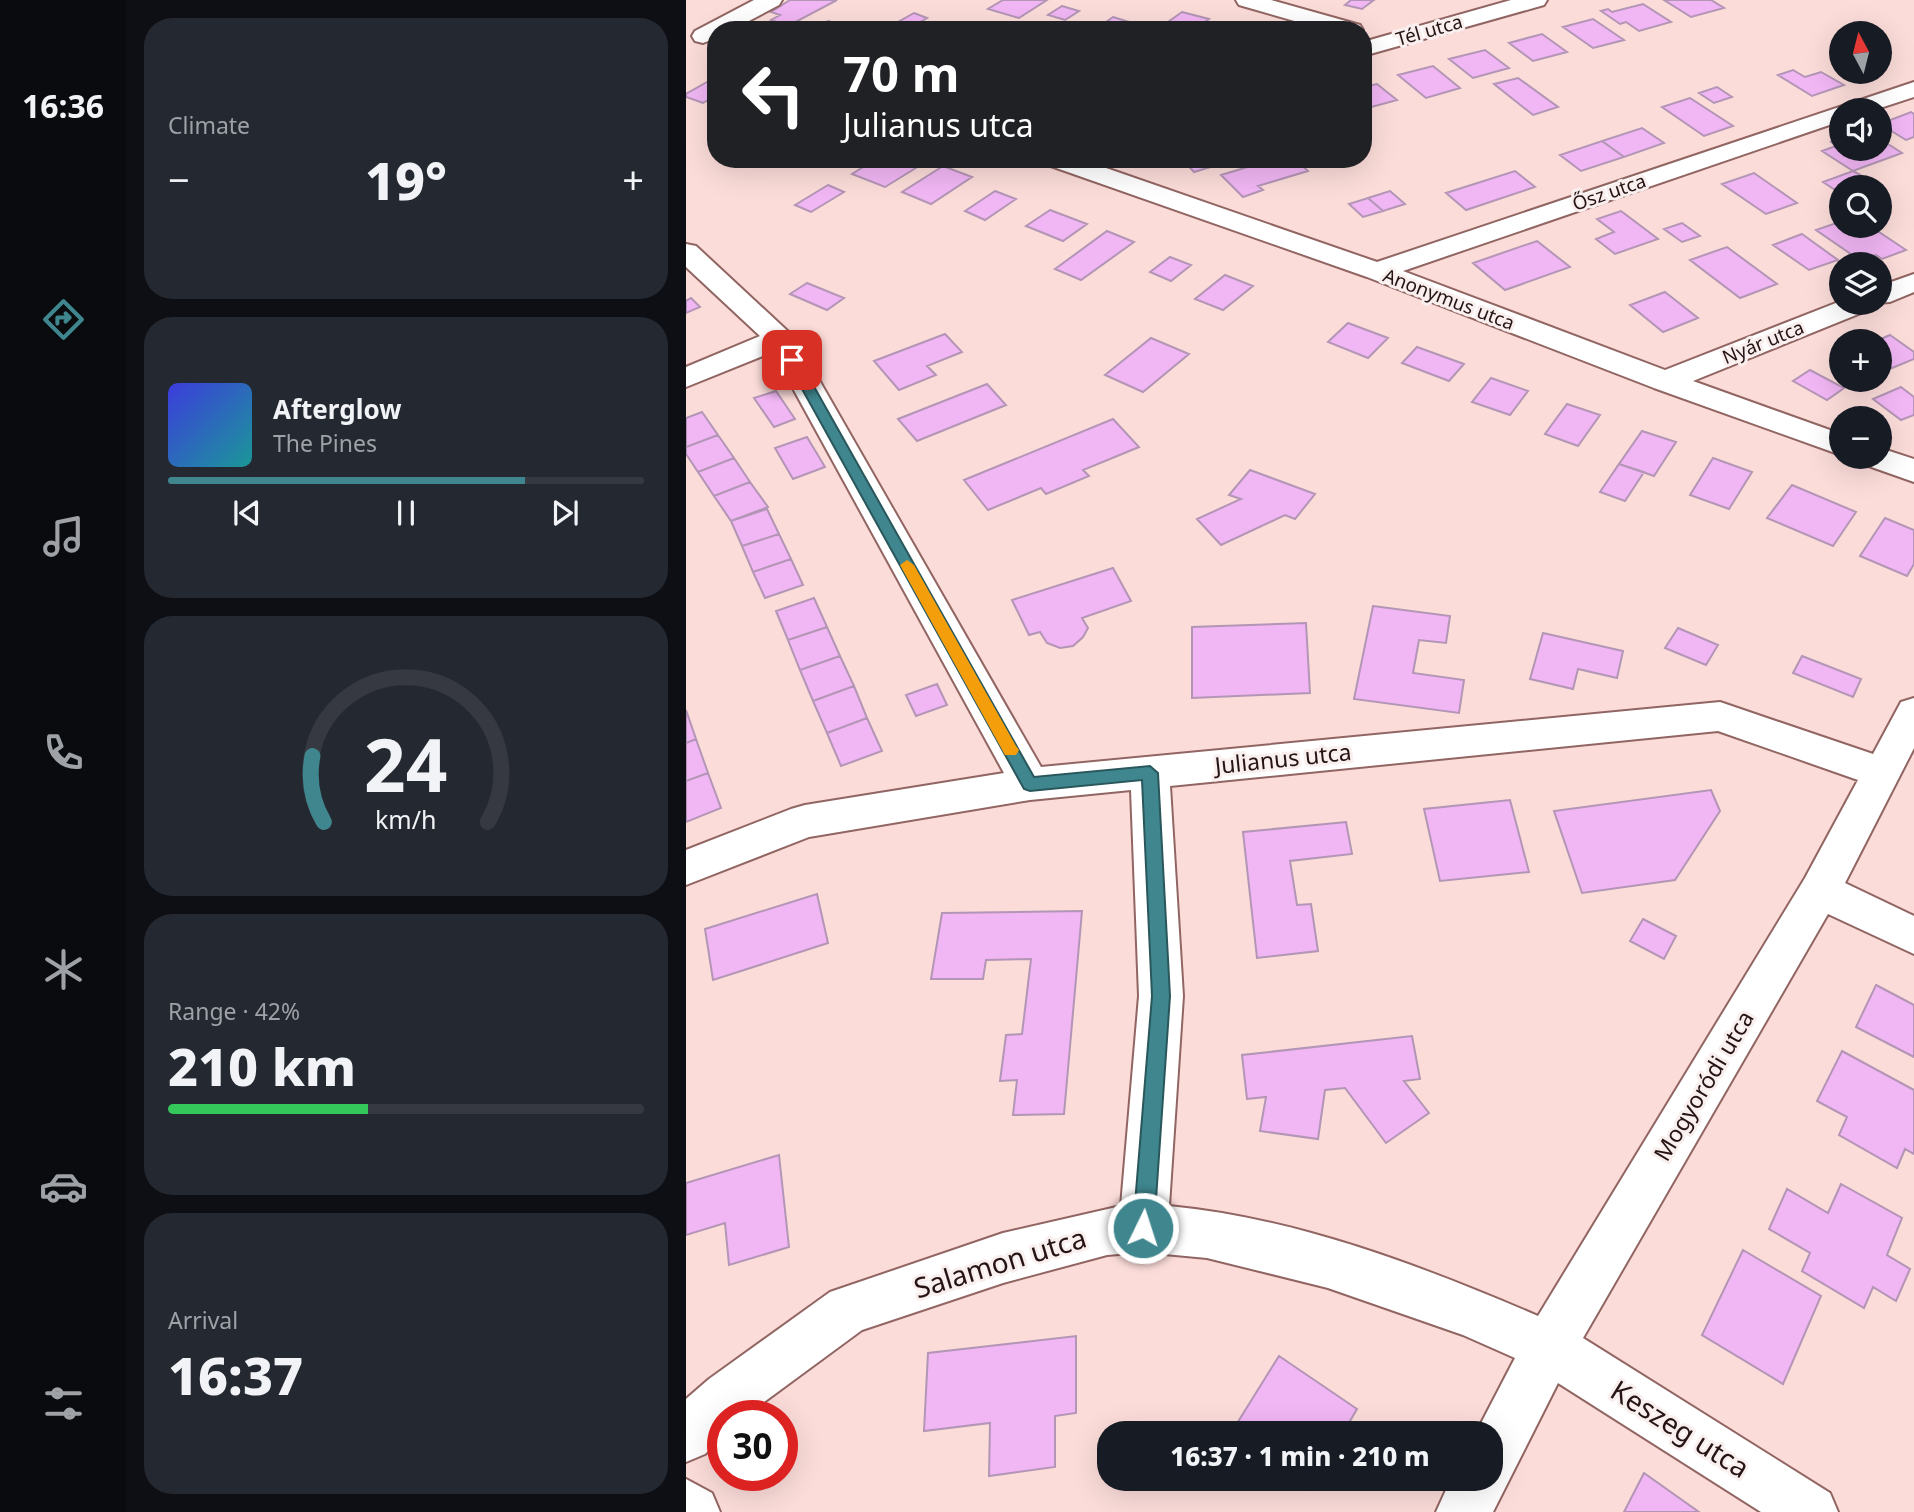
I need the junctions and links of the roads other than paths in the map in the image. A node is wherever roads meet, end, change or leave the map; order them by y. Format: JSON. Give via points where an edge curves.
{"nodes":[{"id":1,"x":771,"y":0,"type":"edge"},
{"id":2,"x":1247,"y":0,"type":"edge"},
{"id":3,"x":1536,"y":0,"type":"edge"},
{"id":4,"x":731,"y":21,"type":"edge"},
{"id":5,"x":1320,"y":21,"type":"edge"},
{"id":6,"x":1372,"y":36,"type":"edge"},
{"id":7,"x":1391,"y":41,"type":"junction"},
{"id":8,"x":1372,"y":46,"type":"edge"},
{"id":9,"x":1914,"y":89,"type":"edge"},
{"id":10,"x":1887,"y":98,"type":"edge"},
{"id":11,"x":1829,"y":117,"type":"edge"},
{"id":12,"x":1080,"y":168,"type":"edge"},
{"id":13,"x":686,"y":251,"type":"edge"},
{"id":14,"x":1377,"y":271,"type":"junction"},
{"id":15,"x":1914,"y":282,"type":"edge"},
{"id":16,"x":1892,"y":291,"type":"edge"},
{"id":17,"x":1831,"y":315,"type":"edge"},
{"id":18,"x":780,"y":338,"type":"junction"},
{"id":19,"x":686,"y":377,"type":"edge"},
{"id":20,"x":1665,"y":382,"type":"junction"},
{"id":21,"x":1829,"y":441,"type":"edge"},
{"id":22,"x":1892,"y":463,"type":"edge"},
{"id":23,"x":1914,"y":471,"type":"edge"},
{"id":24,"x":1914,"y":712,"type":"edge"},
{"id":25,"x":1882,"y":772,"type":"junction"},
{"id":26,"x":1150,"y":773,"type":"junction"},
{"id":27,"x":1030,"y":784,"type":"junction"},
{"id":28,"x":686,"y":868,"type":"edge"},
{"id":29,"x":1820,"y":890,"type":"junction"},
{"id":30,"x":1914,"y":936,"type":"edge"},
{"id":31,"x":1143,"y":1228,"type":"junction"},
{"id":32,"x":1549,"y":1347,"type":"junction"},
{"id":33,"x":686,"y":1435,"type":"edge"},
{"id":34,"x":1503,"y":1436,"type":"edge"},
{"id":35,"x":1474,"y":1491,"type":"edge"},
{"id":36,"x":686,"y":1506,"type":"edge"},
{"id":37,"x":693,"y":1512,"type":"edge"},
{"id":38,"x":1463,"y":1512,"type":"edge"},
{"id":39,"x":1811,"y":1512,"type":"edge"}],
"edges":[{"from":1,"to":4,"type":"street"},
{"from":2,"to":5,"type":"street"},
{"from":3,"to":7,"type":"street","name":"Tél utca"},
{"from":6,"to":7,"type":"street"},
{"from":7,"to":8,"type":"street","name":"Tél utca"},
{"from":9,"to":10,"type":"street"},
{"from":11,"to":14,"type":"street","name":"Ősz utca"},
{"from":12,"to":14,"type":"street","name":"Anonymus utca"},
{"from":13,"to":18,"type":"street"},
{"from":14,"to":20,"type":"street","name":"Anonymus utca"},
{"from":15,"to":16,"type":"street"},
{"from":17,"to":20,"type":"street","name":"Nyár utca"},
{"from":18,"to":19,"type":"street"},
{"from":18,"to":27,"type":"street"},
{"from":20,"to":21,"type":"street","name":"Anonymus utca"},
{"from":22,"to":23,"type":"street"},
{"from":24,"to":25,"type":"street","name":"Mogyoródi utca"},
{"from":25,"to":26,"type":"street","name":"Julianus utca","via":[[1720,716]]},
{"from":25,"to":29,"type":"street","name":"Mogyoródi utca"},
{"from":26,"to":27,"type":"street","name":"Julianus utca"},
{"from":26,"to":31,"type":"street","via":[[1161,996]]},
{"from":27,"to":28,"type":"street","name":"Julianus utca","via":[[805,821]]},
{"from":29,"to":30,"type":"street"},
{"from":29,"to":32,"type":"street","name":"Mogyoródi utca"},
{"from":31,"to":32,"type":"street","name":"Salamon utca","via":[[1207,1234],[1328,1263],[1469,1312]]},
{"from":31,"to":33,"type":"street","name":"Salamon utca","via":[[1107,1231],[1003,1258],[848,1310],[727,1397]]},
{"from":32,"to":34,"type":"street","name":"Mogyoródi utca"},
{"from":32,"to":39,"type":"street","name":"Keszeg utca"},
{"from":35,"to":38,"type":"street"},
{"from":36,"to":37,"type":"street"}]}
